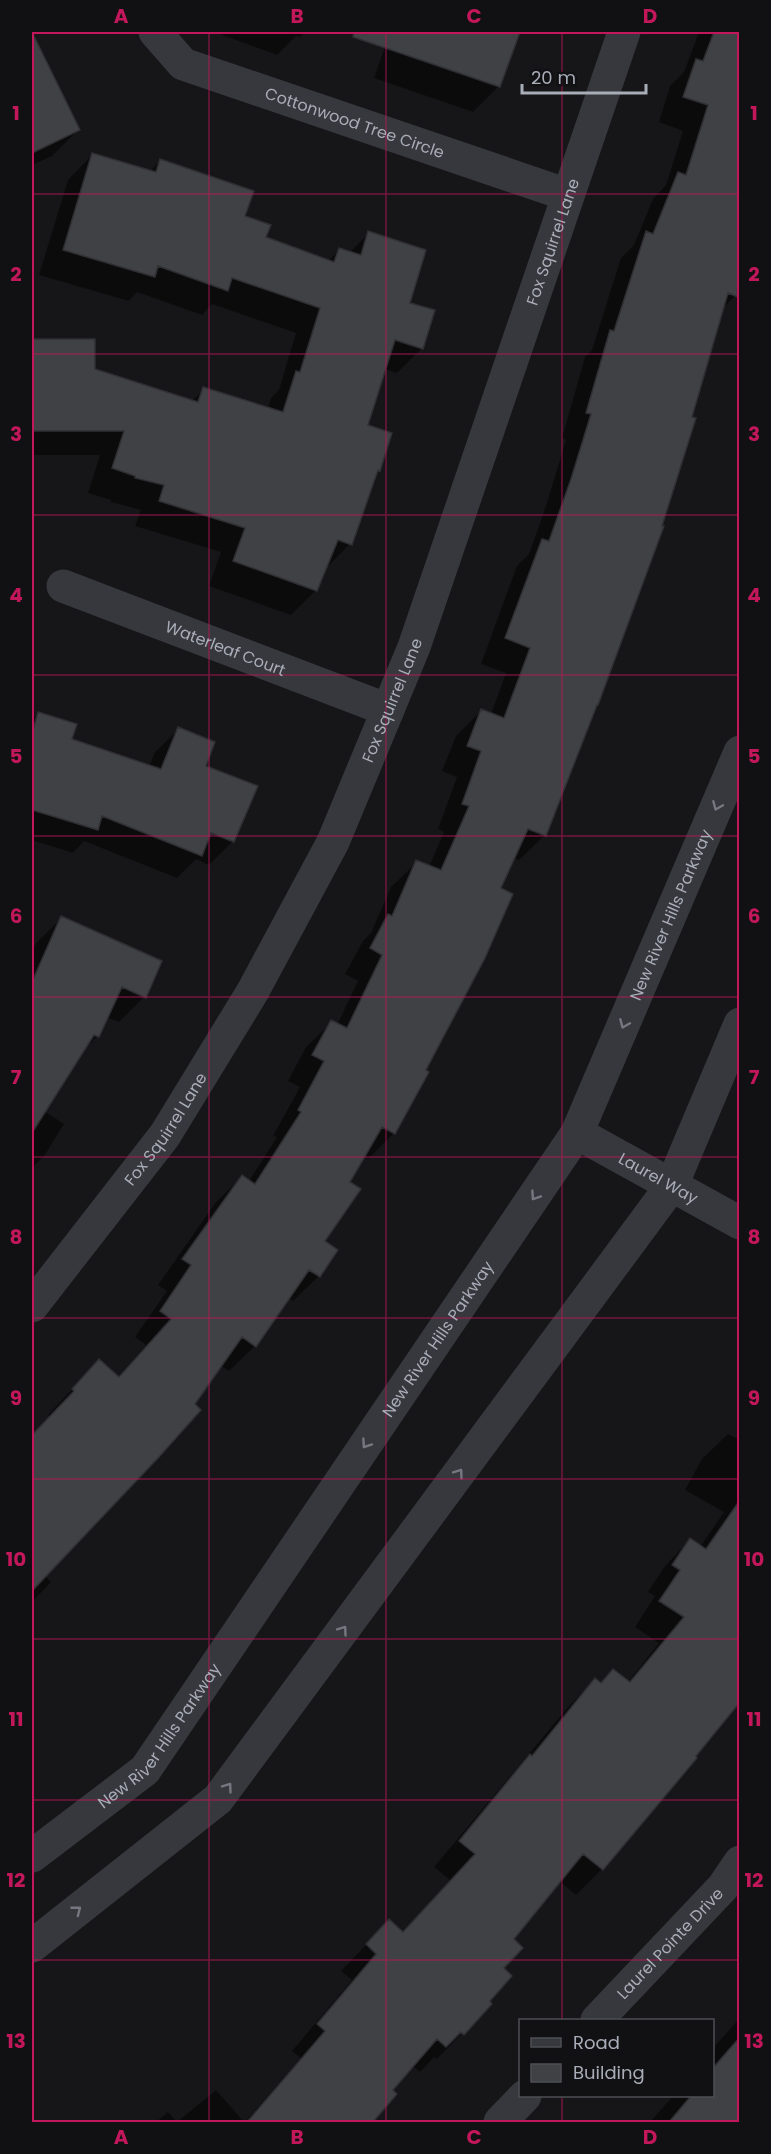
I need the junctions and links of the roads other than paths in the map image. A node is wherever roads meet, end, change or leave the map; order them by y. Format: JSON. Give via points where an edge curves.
{"nodes":[{"id":1,"x":155,"y":32,"type":"edge"},
{"id":2,"x":624,"y":32,"type":"edge"},
{"id":3,"x":568,"y":195,"type":"junction"},
{"id":4,"x":63,"y":586,"type":"dead end"},
{"id":5,"x":388,"y":710,"type":"junction"},
{"id":6,"x":740,"y":752,"type":"edge"},
{"id":7,"x":740,"y":1024,"type":"edge"},
{"id":8,"x":578,"y":1133,"type":"junction"},
{"id":9,"x":672,"y":1185,"type":"junction"},
{"id":10,"x":740,"y":1223,"type":"edge"},
{"id":11,"x":32,"y":1306,"type":"edge"},
{"id":12,"x":32,"y":1856,"type":"edge"},
{"id":13,"x":740,"y":1862,"type":"edge"},
{"id":14,"x":32,"y":1946,"type":"edge"},
{"id":15,"x":598,"y":2019,"type":"edge"},
{"id":16,"x":524,"y":2097,"type":"edge"},
{"id":17,"x":500,"y":2122,"type":"edge"}],
"edges":[{"from":1,"to":3,"type":"street","name":"Cottonwood Tree Circle","via":[[183,64]]},
{"from":2,"to":3,"type":"street","name":"Fox Squirrel Lane"},
{"from":3,"to":5,"type":"street","name":"Fox Squirrel Lane","via":[[414,647]]},
{"from":4,"to":5,"type":"street","name":"Waterleaf Court"},
{"from":5,"to":11,"type":"street","name":"Fox Squirrel Lane","via":[[333,842],[253,991],[165,1135]]},
{"from":6,"to":8,"type":"street","name":"New River Hills Parkway","one_way":true},
{"from":7,"to":9,"type":"street"},
{"from":8,"to":9,"type":"street","name":"Laurel Way"},
{"from":8,"to":12,"type":"street","name":"New River Hills Parkway","one_way":true,"via":[[145,1770]]},
{"from":9,"to":10,"type":"street","name":"Laurel Way"},
{"from":14,"to":9,"type":"street","one_way":true,"via":[[218,1799]]},
{"from":13,"to":15,"type":"street","name":"Laurel Pointe Drive","via":[[723,1887]]},
{"from":16,"to":17,"type":"street"}]}
